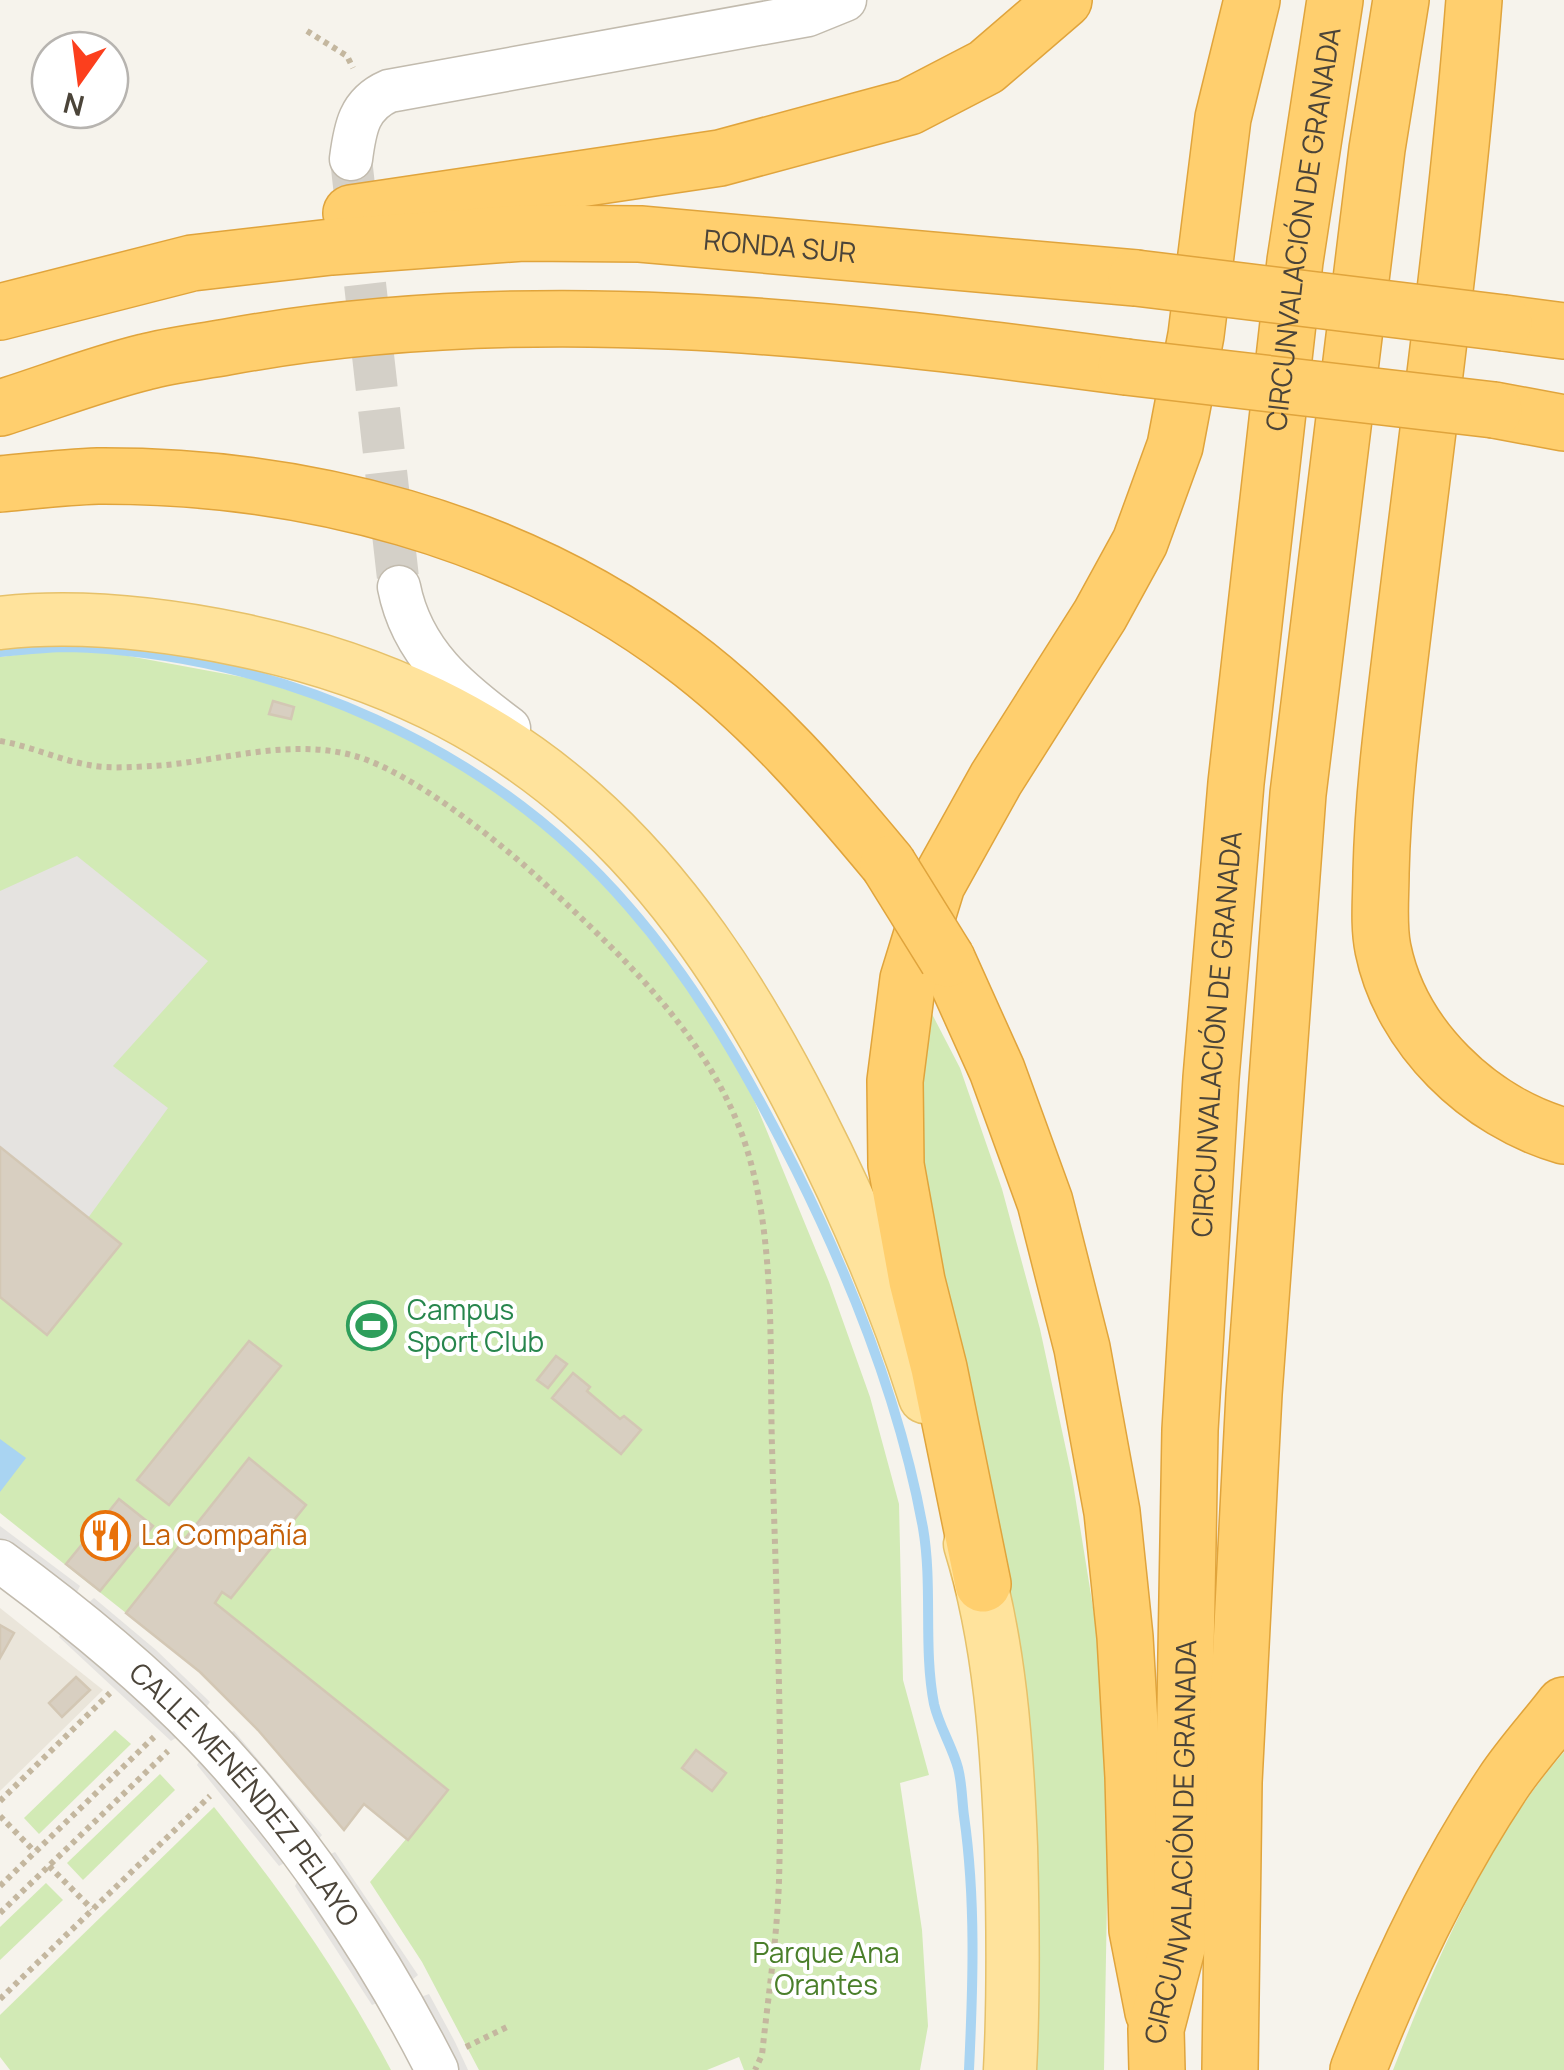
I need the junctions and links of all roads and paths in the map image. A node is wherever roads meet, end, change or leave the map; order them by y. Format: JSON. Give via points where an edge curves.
{"nodes":[{"id":1,"x":845,"y":0,"type":"edge"},
{"id":2,"x":1064,"y":0,"type":"edge"},
{"id":3,"x":1252,"y":0,"type":"edge"},
{"id":4,"x":1335,"y":0,"type":"edge"},
{"id":5,"x":1401,"y":0,"type":"edge"},
{"id":6,"x":1474,"y":0,"type":"edge"},
{"id":7,"x":306,"y":31,"type":"dead end"},
{"id":8,"x":371,"y":99,"type":"junction"},
{"id":9,"x":352,"y":159,"type":"tunnel mouth"},
{"id":10,"x":192,"y":262,"type":"junction"},
{"id":11,"x":0,"y":312,"type":"edge"},
{"id":12,"x":1564,"y":331,"type":"edge"},
{"id":13,"x":0,"y":408,"type":"edge"},
{"id":14,"x":1564,"y":422,"type":"edge"},
{"id":15,"x":0,"y":484,"type":"edge"},
{"id":16,"x":400,"y":587,"type":"tunnel mouth"},
{"id":17,"x":0,"y":622,"type":"edge"},
{"id":18,"x":0,"y":741,"type":"edge"},
{"id":19,"x":581,"y":801,"type":"junction"},
{"id":20,"x":1564,"y":1136,"type":"edge"},
{"id":21,"x":0,"y":1561,"type":"edge"},
{"id":22,"x":983,"y":1584,"type":"junction"},
{"id":23,"x":111,"y":1692,"type":"dead end"},
{"id":24,"x":1564,"y":1705,"type":"edge"},
{"id":25,"x":156,"y":1736,"type":"dead end"},
{"id":26,"x":170,"y":1750,"type":"dead end"},
{"id":27,"x":210,"y":1795,"type":"dead end"},
{"id":28,"x":0,"y":1801,"type":"edge"},
{"id":29,"x":0,"y":1816,"type":"edge"},
{"id":30,"x":35,"y":1852,"type":"junction"},
{"id":31,"x":49,"y":1866,"type":"junction"},
{"id":32,"x":0,"y":1886,"type":"edge"},
{"id":33,"x":92,"y":1909,"type":"junction"},
{"id":34,"x":0,"y":1913,"type":"edge"},
{"id":35,"x":0,"y":1999,"type":"edge"},
{"id":36,"x":509,"y":2026,"type":"dead end"},
{"id":37,"x":1156,"y":2050,"type":"edge"},
{"id":38,"x":451,"y":2059,"type":"edge"},
{"id":39,"x":755,"y":2070,"type":"edge"},
{"id":40,"x":1010,"y":2070,"type":"edge"},
{"id":41,"x":1230,"y":2070,"type":"edge"},
{"id":42,"x":1358,"y":2070,"type":"edge"}],
"edges":[{"from":1,"to":8,"type":"street","via":[[808,15]]},
{"from":2,"to":10,"type":"highway","via":[[986,67],[909,107],[720,158],[258,231]]},
{"from":3,"to":22,"type":"highway","via":[[1224,118],[1175,446],[1132,556],[937,884],[908,978],[894,1081],[896,1165]]},
{"from":4,"to":37,"type":"highway","name":"CIRCUNVALACIÓN DE GRANADA","via":[[1295,261],[1236,782],[1190,1430],[1181,1934]]},
{"from":5,"to":41,"type":"highway","name":"CIRCUNVALACIÓN DE GRANADA","via":[[1374,166],[1298,794],[1254,1394],[1234,1782]]},
{"from":6,"to":20,"type":"highway","via":[[1464,137],[1383,802],[1383,948],[1404,1006],[1439,1056],[1483,1098]]},
{"from":7,"to":8,"type":"path","via":[[348,56]]},
{"from":8,"to":9,"type":"street","via":[[354,132]]},
{"from":10,"to":11,"type":"highway","name":"RONDA SUR"},
{"from":10,"to":12,"type":"highway","name":"RONDA SUR","bridge":true,"via":[[523,233],[640,234],[1136,278]]},
{"from":13,"to":14,"type":"highway","bridge":true,"via":[[144,362],[302,333],[532,317],[687,320],[934,342]]},
{"from":15,"to":37,"type":"highway","bridge":true,"via":[[96,476],[264,486],[433,526],[572,584],[681,653],[759,720],[888,864],[947,959],[997,1070],[1045,1202],[1082,1348],[1114,1530],[1134,1777],[1137,1930]]},
{"from":16,"to":19,"type":"street","via":[[404,614],[436,664],[557,767]]},
{"from":17,"to":19,"type":"main road","via":[[111,623],[214,634],[357,672],[453,715]]},
{"from":18,"to":39,"type":"path","via":[[90,766],[311,751],[354,756],[412,781],[524,865],[622,956],[688,1035],[733,1111],[758,1192],[767,1278],[781,1784],[779,1887]]},
{"from":19,"to":22,"type":"main road","via":[[696,926],[740,990],[800,1102],[886,1288]]},
{"from":21,"to":38,"type":"street","name":"CALLE MENÉNDEZ PELAYO","via":[[137,1671],[204,1735],[306,1860],[417,2030]]},
{"from":22,"to":40,"type":"main road","via":[[1009,1794],[1015,1982]]},
{"from":23,"to":28,"type":"path"},
{"from":24,"to":42,"type":"highway","via":[[1504,1780],[1446,1876]]},
{"from":25,"to":30,"type":"path"},
{"from":26,"to":31,"type":"path"},
{"from":27,"to":33,"type":"path"},
{"from":29,"to":30,"type":"path"},
{"from":30,"to":32,"type":"path"},
{"from":31,"to":33,"type":"path"},
{"from":31,"to":34,"type":"path"},
{"from":33,"to":35,"type":"path"},
{"from":36,"to":38,"type":"path"}]}
